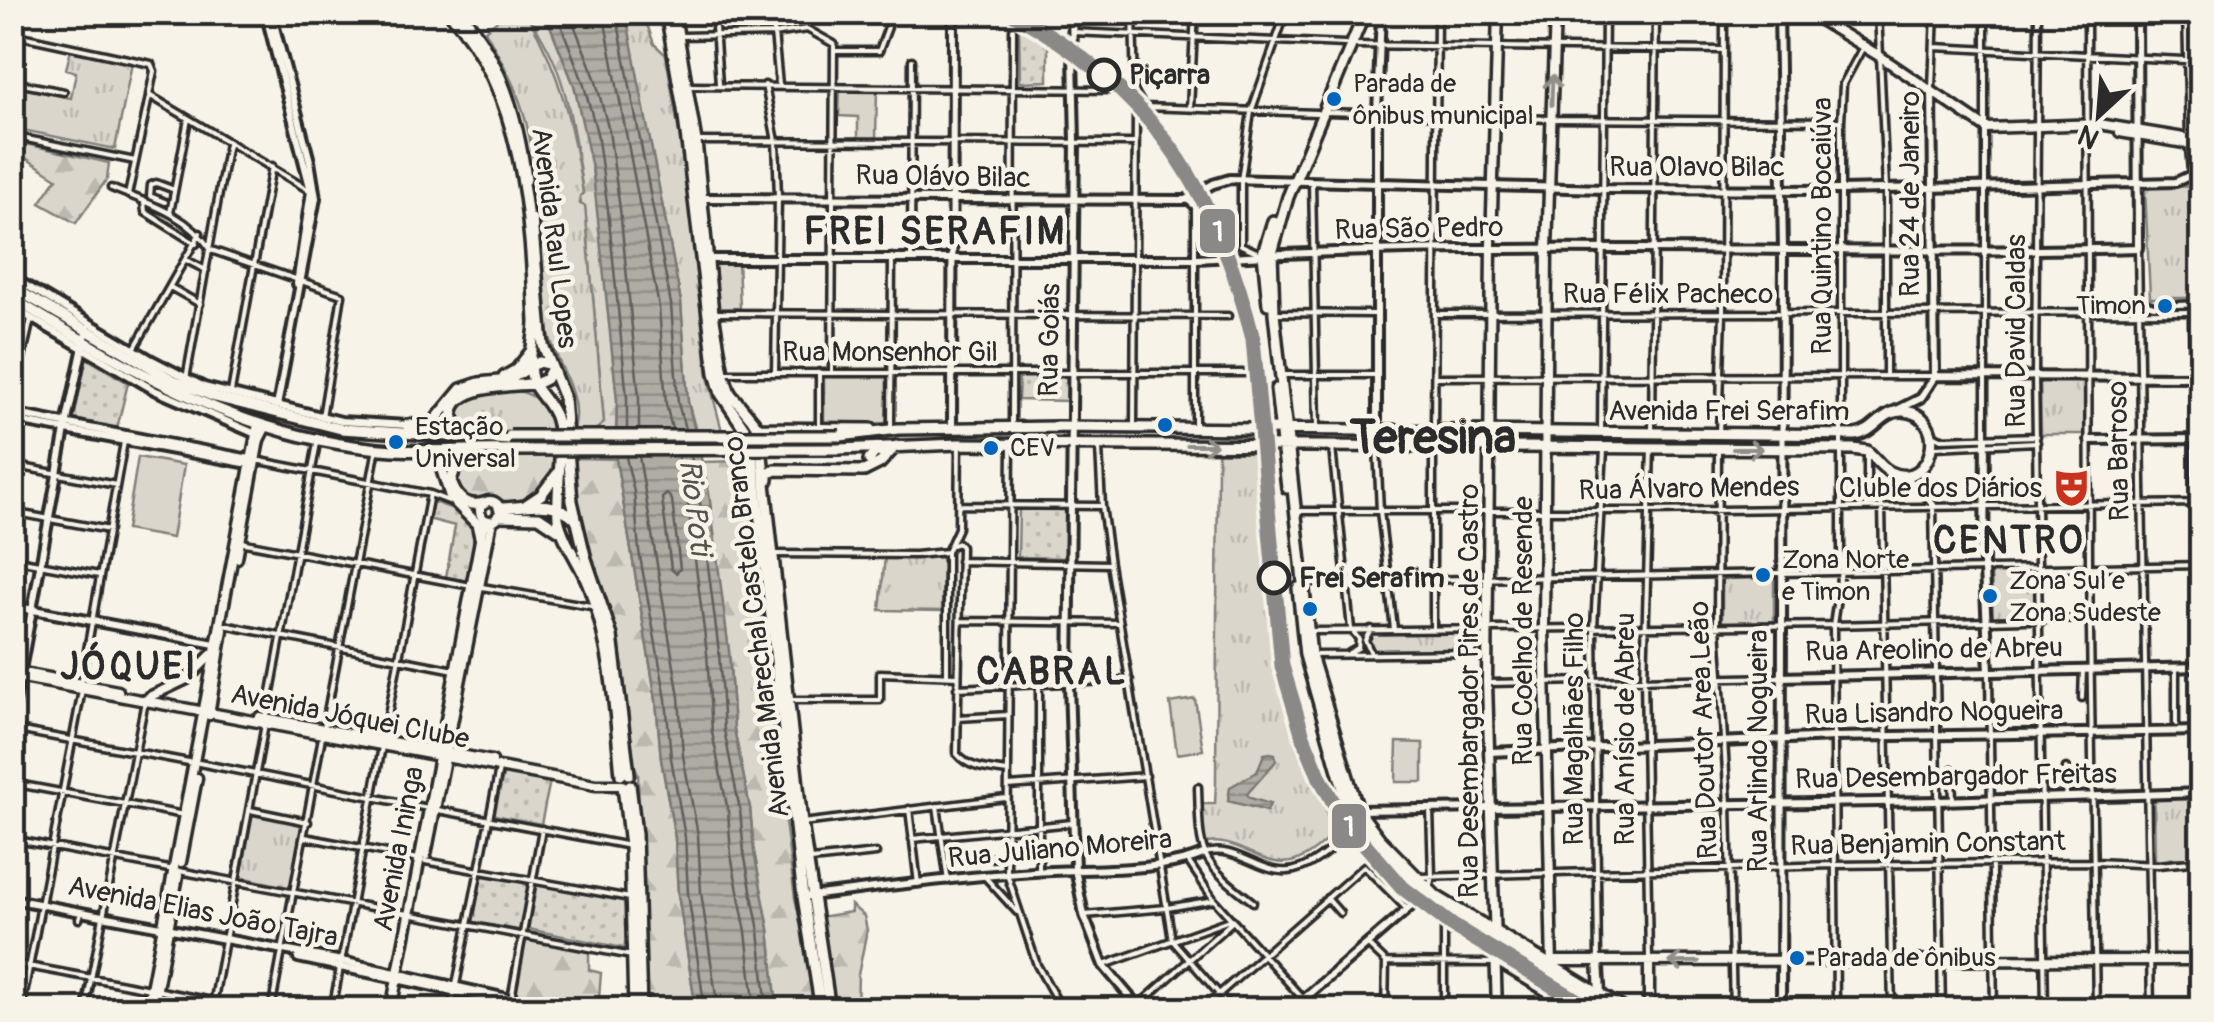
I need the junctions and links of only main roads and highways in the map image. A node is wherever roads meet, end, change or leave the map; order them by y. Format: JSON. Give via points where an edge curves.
{"nodes":[{"id":1,"x":449,"y":12,"type":"edge"},
{"id":2,"x":460,"y":12,"type":"edge"},
{"id":3,"x":670,"y":12,"type":"edge"},
{"id":4,"x":1362,"y":12,"type":"edge"},
{"id":5,"x":1498,"y":12,"type":"edge"},
{"id":6,"x":1555,"y":12,"type":"edge"},
{"id":7,"x":1807,"y":12,"type":"edge"},
{"id":8,"x":687,"y":108,"type":"junction"},
{"id":9,"x":2202,"y":144,"type":"edge"},
{"id":10,"x":1265,"y":253,"type":"junction"},
{"id":11,"x":704,"y":259,"type":"junction"},
{"id":12,"x":12,"y":286,"type":"edge"},
{"id":13,"x":12,"y":298,"type":"edge"},
{"id":14,"x":86,"y":336,"type":"junction"},
{"id":15,"x":533,"y":348,"type":"junction"},
{"id":16,"x":550,"y":367,"type":"junction"},
{"id":17,"x":530,"y":368,"type":"junction"},
{"id":18,"x":719,"y":373,"type":"junction"},
{"id":19,"x":492,"y":382,"type":"junction"},
{"id":20,"x":533,"y":384,"type":"junction"},
{"id":21,"x":506,"y":387,"type":"junction"},
{"id":22,"x":551,"y":408,"type":"junction"},
{"id":23,"x":204,"y":413,"type":"road end"},
{"id":24,"x":290,"y":418,"type":"junction"},
{"id":25,"x":257,"y":426,"type":"junction"},
{"id":26,"x":760,"y":428,"type":"junction"},
{"id":27,"x":894,"y":429,"type":"junction"},
{"id":28,"x":1284,"y":431,"type":"junction"},
{"id":29,"x":1489,"y":432,"type":"junction"},
{"id":30,"x":1546,"y":432,"type":"junction"},
{"id":31,"x":748,"y":434,"type":"junction"},
{"id":32,"x":441,"y":435,"type":"junction"},
{"id":33,"x":486,"y":438,"type":"junction"},
{"id":34,"x":508,"y":441,"type":"junction"},
{"id":35,"x":839,"y":442,"type":"junction"},
{"id":36,"x":898,"y":444,"type":"junction"},
{"id":37,"x":1264,"y":445,"type":"junction"},
{"id":38,"x":1285,"y":445,"type":"junction"},
{"id":39,"x":1490,"y":446,"type":"junction"},
{"id":40,"x":760,"y":447,"type":"junction"},
{"id":41,"x":859,"y":447,"type":"junction"},
{"id":42,"x":1546,"y":448,"type":"junction"},
{"id":43,"x":394,"y":450,"type":"junction"},
{"id":44,"x":871,"y":456,"type":"junction"},
{"id":45,"x":252,"y":461,"type":"junction"},
{"id":46,"x":882,"y":461,"type":"junction"},
{"id":47,"x":1284,"y":464,"type":"junction"},
{"id":48,"x":787,"y":468,"type":"junction"},
{"id":49,"x":558,"y":472,"type":"junction"},
{"id":50,"x":767,"y":504,"type":"junction"},
{"id":51,"x":526,"y":505,"type":"junction"},
{"id":52,"x":459,"y":506,"type":"junction"},
{"id":53,"x":557,"y":507,"type":"junction"},
{"id":54,"x":490,"y":513,"type":"junction"},
{"id":55,"x":578,"y":524,"type":"junction"},
{"id":56,"x":562,"y":533,"type":"junction"},
{"id":57,"x":481,"y":541,"type":"junction"},
{"id":58,"x":474,"y":586,"type":"junction"},
{"id":59,"x":773,"y":588,"type":"junction"},
{"id":60,"x":1305,"y":631,"type":"junction"},
{"id":61,"x":214,"y":648,"type":"junction"},
{"id":62,"x":16,"y":674,"type":"edge"},
{"id":63,"x":147,"y":699,"type":"junction"},
{"id":64,"x":207,"y":710,"type":"junction"},
{"id":65,"x":442,"y":754,"type":"junction"},
{"id":66,"x":197,"y":763,"type":"junction"},
{"id":67,"x":624,"y":780,"type":"junction"},
{"id":68,"x":796,"y":800,"type":"junction"},
{"id":69,"x":1355,"y":811,"type":"junction"},
{"id":70,"x":176,"y":870,"type":"junction"},
{"id":71,"x":808,"y":897,"type":"junction"},
{"id":72,"x":1422,"y":897,"type":"junction"},
{"id":73,"x":1495,"y":940,"type":"junction"},
{"id":74,"x":816,"y":954,"type":"junction"},
{"id":75,"x":1598,"y":960,"type":"junction"},
{"id":76,"x":2202,"y":960,"type":"edge"},
{"id":77,"x":1649,"y":962,"type":"junction"},
{"id":78,"x":1550,"y":969,"type":"junction"},
{"id":79,"x":1600,"y":1003,"type":"edge"},
{"id":80,"x":150,"y":1010,"type":"edge"},
{"id":81,"x":394,"y":1010,"type":"edge"},
{"id":82,"x":638,"y":1010,"type":"edge"},
{"id":83,"x":820,"y":1010,"type":"edge"},
{"id":84,"x":830,"y":1010,"type":"edge"},
{"id":85,"x":1497,"y":1010,"type":"edge"},
{"id":86,"x":1552,"y":1010,"type":"edge"},
{"id":87,"x":1612,"y":1010,"type":"edge"},
{"id":88,"x":1626,"y":1010,"type":"edge"},
{"id":89,"x":1649,"y":1010,"type":"edge"}],
"edges":[{"from":1,"to":15,"type":"main road","name":"Avenida Raul Lopes","via":[[493,77],[510,127],[527,222]]},
{"from":2,"to":16,"type":"main road","name":"Avenida Raul Lopes","via":[[495,64],[516,118]]},
{"from":3,"to":8,"type":"main road","name":"Avenida Marechal Castelo Branco"},
{"from":3,"to":8,"type":"main road","name":"Avenida Marechal Castelo Branco"},
{"from":4,"to":10,"type":"main road"},
{"from":5,"to":29,"type":"main road","name":"Rua Desembargador Pires de Castro"},
{"from":30,"to":6,"type":"main road","name":"Rua Coelho de Resende","one_way":true},
{"from":7,"to":9,"type":"main road","via":[[1986,128],[2099,124]]},
{"from":8,"to":11,"type":"main road","name":"Avenida Marechal Castelo Branco"},
{"from":8,"to":11,"type":"main road","name":"Avenida Marechal Castelo Branco","via":[[696,141]]},
{"from":10,"to":28,"type":"main road"},
{"from":10,"to":28,"type":"main road"},
{"from":11,"to":18,"type":"main road","name":"Avenida Marechal Castelo Branco"},
{"from":11,"to":18,"type":"main road","name":"Avenida Marechal Castelo Branco"},
{"from":12,"to":14,"type":"main road"},
{"from":13,"to":14,"type":"main road"},
{"from":14,"to":24,"type":"main road","via":[[194,390]]},
{"from":14,"to":25,"type":"main road","via":[[124,370]]},
{"from":15,"to":17,"type":"main road","name":"Avenida Raul Lopes"},
{"from":15,"to":19,"type":"main road","via":[[516,370]]},
{"from":16,"to":17,"type":"main road","via":[[539,362]]},
{"from":16,"to":20,"type":"main road","via":[[546,379]]},
{"from":16,"to":55,"type":"main road","name":"Avenida Raul Lopes","via":[[565,404]]},
{"from":17,"to":19,"type":"main road"},
{"from":17,"to":20,"type":"main road","name":"Avenida Raul Lopes"},
{"from":18,"to":26,"type":"main road","name":"Avenida Marechal Castelo Branco"},
{"from":18,"to":31,"type":"main road","name":"Avenida Marechal Castelo Branco","via":[[721,394]]},
{"from":19,"to":32,"type":"main road","via":[[461,390],[432,424],[407,425]]},
{"from":20,"to":21,"type":"main road"},
{"from":20,"to":22,"type":"main road","name":"Avenida Raul Lopes"},
{"from":21,"to":22,"type":"main road","via":[[527,389]]},
{"from":21,"to":33,"type":"main road","via":[[466,395],[454,410],[458,429]]},
{"from":22,"to":49,"type":"main road","name":"Avenida Raul Lopes"},
{"from":23,"to":25,"type":"main road"},
{"from":24,"to":25,"type":"main road","via":[[265,418]]},
{"from":24,"to":32,"type":"main road"},
{"from":25,"to":43,"type":"main road"},
{"from":25,"to":45,"type":"main road"},
{"from":26,"to":27,"type":"main road"},
{"from":26,"to":31,"type":"main road"},
{"from":26,"to":40,"type":"main road","name":"Avenida Marechal Castelo Branco"},
{"from":27,"to":28,"type":"main road","name":"Avenida Frei Serafim"},
{"from":27,"to":35,"type":"main road","name":"Avenida Frei Serafim"},
{"from":28,"to":29,"type":"main road","name":"Avenida Frei Serafim"},
{"from":28,"to":38,"type":"main road"},
{"from":29,"to":30,"type":"main road","name":"Avenida Frei Serafim"},
{"from":29,"to":39,"type":"main road","name":"Rua Desembargador Pires de Castro"},
{"from":30,"to":42,"type":"main road","name":"Rua Coelho de Resende"},
{"from":42,"to":30,"type":"main road","name":"Avenida Frei Serafim","one_way":true,"via":[[1868,451],[1905,476],[1919,472],[1932,432],[1912,414],[1892,412],[1864,434]]},
{"from":31,"to":59,"type":"main road","name":"Avenida Marechal Castelo Branco"},
{"from":32,"to":33,"type":"main road"},
{"from":33,"to":34,"type":"main road"},
{"from":34,"to":35,"type":"main road","bridge":true},
{"from":34,"to":43,"type":"main road"},
{"from":34,"to":54,"type":"main road","via":[[462,457],[452,470],[458,497]]},
{"from":35,"to":41,"type":"main road","name":"Avenida Frei Serafim"},
{"from":36,"to":37,"type":"main road","name":"Avenida Frei Serafim","one_way":true},
{"from":36,"to":41,"type":"main road","name":"Avenida Frei Serafim"},
{"from":36,"to":46,"type":"main road"},
{"from":37,"to":38,"type":"main road","name":"Avenida Frei Serafim"},
{"from":37,"to":47,"type":"main road"},
{"from":38,"to":39,"type":"main road","name":"Avenida Frei Serafim"},
{"from":38,"to":47,"type":"main road"},
{"from":38,"to":60,"type":"main road"},
{"from":39,"to":42,"type":"main road","name":"Avenida Frei Serafim"},
{"from":39,"to":73,"type":"main road","name":"Rua Desembargador Pires de Castro","via":[[1487,682]]},
{"from":40,"to":48,"type":"main road","via":[[772,463]]},
{"from":40,"to":50,"type":"main road","name":"Avenida Marechal Castelo Branco"},
{"from":41,"to":44,"type":"main road"},
{"from":42,"to":78,"type":"main road","name":"Rua Coelho de Resende"},
{"from":43,"to":52,"type":"main road","via":[[435,456]]},
{"from":44,"to":46,"type":"main road"},
{"from":44,"to":48,"type":"main road","via":[[863,466]]},
{"from":45,"to":61,"type":"main road"},
{"from":45,"to":64,"type":"main road"},
{"from":46,"to":48,"type":"main road","via":[[860,472]]},
{"from":47,"to":60,"type":"main road"},
{"from":48,"to":50,"type":"main road","via":[[768,474]]},
{"from":49,"to":51,"type":"main road"},
{"from":49,"to":53,"type":"main road","name":"Avenida Raul Lopes"},
{"from":50,"to":59,"type":"main road","name":"Avenida Marechal Castelo Branco"},
{"from":51,"to":53,"type":"main road"},
{"from":51,"to":54,"type":"main road"},
{"from":52,"to":54,"type":"main road"},
{"from":52,"to":57,"type":"main road","via":[[477,524]]},
{"from":53,"to":55,"type":"main road"},
{"from":53,"to":56,"type":"main road","name":"Avenida Raul Lopes"},
{"from":54,"to":56,"type":"main road","via":[[539,517]]},
{"from":54,"to":57,"type":"main road","name":"Avenida Ininga"},
{"from":54,"to":58,"type":"main road","name":"Avenida Ininga"},
{"from":55,"to":56,"type":"main road"},
{"from":55,"to":67,"type":"main road","name":"Avenida Raul Lopes","via":[[612,636]]},
{"from":56,"to":67,"type":"main road","name":"Avenida Raul Lopes","via":[[579,561],[610,662]]},
{"from":57,"to":58,"type":"main road","name":"Avenida Ininga"},
{"from":58,"to":65,"type":"main road","name":"Avenida Ininga"},
{"from":58,"to":65,"type":"main road","name":"Avenida Ininga"},
{"from":59,"to":68,"type":"main road","name":"Avenida Marechal Castelo Branco"},
{"from":60,"to":69,"type":"main road"},
{"from":61,"to":63,"type":"main road","via":[[187,680]]},
{"from":61,"to":64,"type":"main road"},
{"from":62,"to":63,"type":"main road","name":"Avenida Jóquei Clube"},
{"from":63,"to":64,"type":"main road","name":"Avenida Jóquei Clube"},
{"from":64,"to":65,"type":"main road","name":"Avenida Jóquei Clube"},
{"from":64,"to":66,"type":"main road"},
{"from":65,"to":67,"type":"main road","name":"Avenida Jóquei Clube"},
{"from":65,"to":67,"type":"main road","name":"Avenida Jóquei Clube","via":[[596,786]]},
{"from":65,"to":81,"type":"main road","name":"Avenida Ininga"},
{"from":66,"to":70,"type":"main road"},
{"from":66,"to":70,"type":"main road"},
{"from":67,"to":82,"type":"main road","name":"Avenida Raul Lopes"},
{"from":67,"to":82,"type":"main road","name":"Avenida Raul Lopes","via":[[636,834]]},
{"from":68,"to":71,"type":"main road","name":"Avenida Marechal Castelo Branco"},
{"from":68,"to":71,"type":"main road","name":"Avenida Marechal Castelo Branco"},
{"from":69,"to":72,"type":"main road","via":[[1415,877]]},
{"from":69,"to":72,"type":"main road","via":[[1358,825]]},
{"from":70,"to":80,"type":"main road"},
{"from":71,"to":74,"type":"main road","name":"Avenida Marechal Castelo Branco"},
{"from":72,"to":73,"type":"main road"},
{"from":72,"to":73,"type":"main road"},
{"from":73,"to":78,"type":"main road"},
{"from":73,"to":78,"type":"main road"},
{"from":73,"to":85,"type":"main road","name":"Rua Desembargador Pires de Castro"},
{"from":74,"to":83,"type":"main road","name":"Avenida Marechal Castelo Branco"},
{"from":74,"to":84,"type":"main road","name":"Avenida Marechal Castelo Branco"},
{"from":75,"to":77,"type":"main road"},
{"from":75,"to":78,"type":"main road"},
{"from":75,"to":79,"type":"main road","name":"Rua Magalhães Filho"},
{"from":76,"to":77,"type":"main road","one_way":true},
{"from":77,"to":89,"type":"main road","name":"Rua Anísio de Abreu"},
{"from":78,"to":79,"type":"main road"},
{"from":78,"to":86,"type":"main road","name":"Rua Coelho de Resende"},
{"from":79,"to":87,"type":"main road"},
{"from":79,"to":88,"type":"main road"}]}
